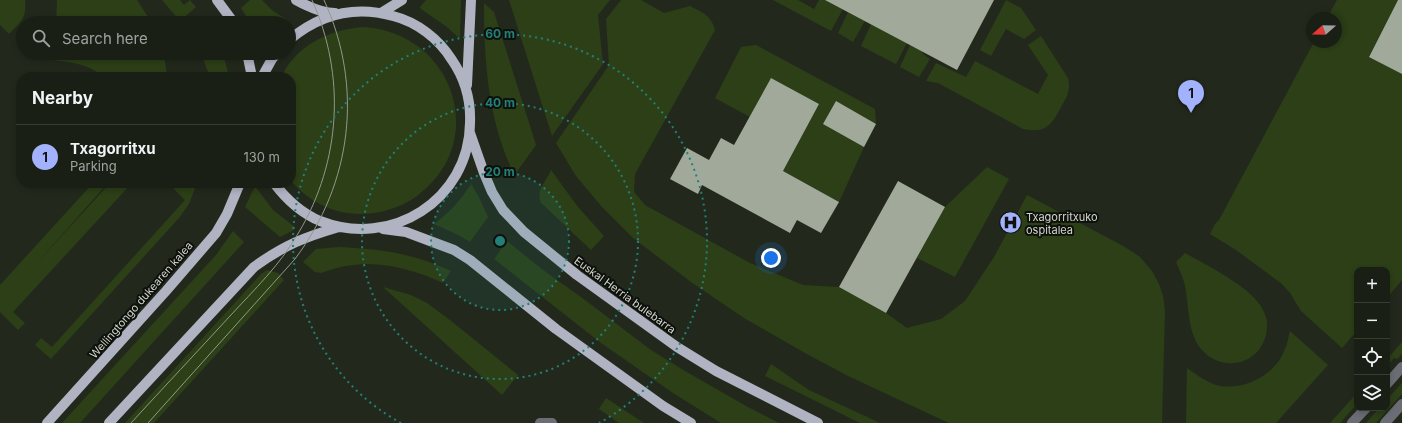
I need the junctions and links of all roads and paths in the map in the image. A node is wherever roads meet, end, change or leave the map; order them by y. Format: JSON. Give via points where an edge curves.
{"nodes":[{"id":1,"x":217,"y":0,"type":"edge"},
{"id":2,"x":296,"y":0,"type":"edge"},
{"id":3,"x":402,"y":0,"type":"edge"},
{"id":4,"x":471,"y":0,"type":"edge"},
{"id":5,"x":345,"y":12,"type":"junction"},
{"id":6,"x":381,"y":13,"type":"junction"},
{"id":7,"x":229,"y":16,"type":"edge"},
{"id":8,"x":296,"y":34,"type":"edge"},
{"id":9,"x":248,"y":60,"type":"edge"},
{"id":10,"x":271,"y":60,"type":"edge"},
{"id":11,"x":251,"y":72,"type":"edge"},
{"id":12,"x":265,"y":72,"type":"edge"},
{"id":13,"x":466,"y":89,"type":"junction"},
{"id":14,"x":470,"y":133,"type":"junction"},
{"id":15,"x":238,"y":188,"type":"edge"},
{"id":16,"x":279,"y":188,"type":"edge"},
{"id":17,"x":340,"y":227,"type":"junction"},
{"id":18,"x":379,"y":228,"type":"junction"},
{"id":19,"x":1402,"y":367,"type":"edge"},
{"id":20,"x":1390,"y":381,"type":"edge"},
{"id":21,"x":1402,"y":404,"type":"edge"},
{"id":22,"x":1363,"y":411,"type":"edge"},
{"id":23,"x":48,"y":423,"type":"edge"},
{"id":24,"x":109,"y":423,"type":"edge"},
{"id":25,"x":540,"y":423,"type":"edge"},
{"id":26,"x":552,"y":423,"type":"edge"},
{"id":27,"x":691,"y":423,"type":"edge"},
{"id":28,"x":818,"y":423,"type":"edge"},
{"id":29,"x":1352,"y":423,"type":"edge"},
{"id":30,"x":1384,"y":423,"type":"edge"}],
"edges":[{"from":1,"to":7,"type":"main road"},
{"from":2,"to":5,"type":"main road","via":[[330,13]]},
{"from":3,"to":6,"type":"main road"},
{"from":4,"to":13,"type":"main road"},
{"from":5,"to":6,"type":"main road"},
{"from":5,"to":8,"type":"main road","via":[[320,19]]},
{"from":6,"to":13,"type":"main road","via":[[400,18],[434,38],[459,70]]},
{"from":9,"to":11,"type":"main road"},
{"from":10,"to":12,"type":"main road"},
{"from":13,"to":14,"type":"main road","via":[[471,111]]},
{"from":14,"to":18,"type":"main road","via":[[466,153],[458,171],[443,193],[417,214]]},
{"from":14,"to":28,"type":"main road","name":"Euskal Herria bulebarra","via":[[492,192],[503,210],[524,232],[577,275],[677,347]]},
{"from":15,"to":23,"type":"main road","name":"Wellingtongo dukearen kalea","via":[[216,232],[166,292]]},
{"from":16,"to":17,"type":"main road","via":[[295,206],[320,220]]},
{"from":17,"to":18,"type":"main road"},
{"from":17,"to":24,"type":"main road","via":[[292,243],[254,267]]},
{"from":18,"to":27,"type":"main road","via":[[406,232],[454,250],[556,329],[663,406]]},
{"from":19,"to":20,"type":"street"},
{"from":21,"to":30,"type":"street"},
{"from":22,"to":29,"type":"street"},
{"from":25,"to":26,"type":"street"}]}
